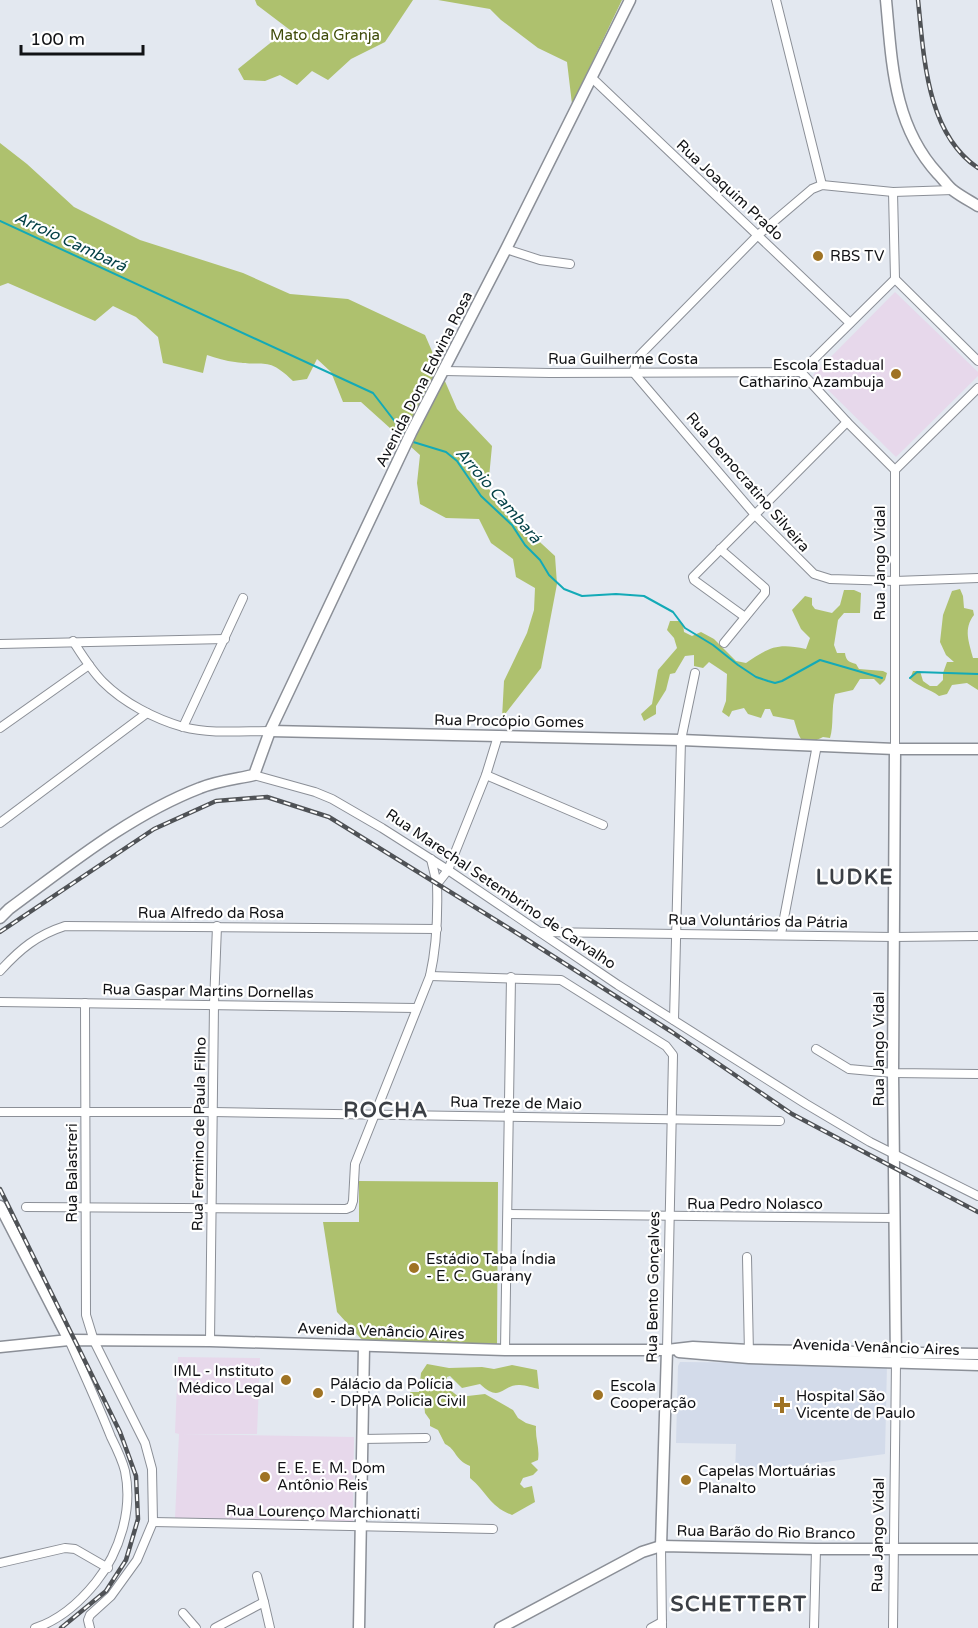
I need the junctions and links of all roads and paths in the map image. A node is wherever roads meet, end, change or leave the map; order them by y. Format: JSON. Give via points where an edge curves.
{"nodes":[{"id":1,"x":630,"y":0,"type":"edge"},
{"id":2,"x":776,"y":0,"type":"edge"},
{"id":3,"x":886,"y":0,"type":"edge"},
{"id":4,"x":591,"y":77,"type":"junction"},
{"id":5,"x":822,"y":185,"type":"junction"},
{"id":6,"x":953,"y":190,"type":"junction"},
{"id":7,"x":893,"y":192,"type":"junction"},
{"id":8,"x":978,"y":206,"type":"edge"},
{"id":9,"x":758,"y":235,"type":"junction"},
{"id":10,"x":506,"y":249,"type":"junction"},
{"id":11,"x":570,"y":264,"type":"dead end"},
{"id":12,"x":895,"y":279,"type":"junction"},
{"id":13,"x":850,"y":323,"type":"junction"},
{"id":14,"x":978,"y":361,"type":"edge"},
{"id":15,"x":444,"y":371,"type":"junction"},
{"id":16,"x":633,"y":372,"type":"junction"},
{"id":17,"x":801,"y":372,"type":"junction"},
{"id":18,"x":978,"y":388,"type":"edge"},
{"id":19,"x":848,"y":422,"type":"junction"},
{"id":20,"x":895,"y":470,"type":"junction"},
{"id":21,"x":756,"y":516,"type":"junction"},
{"id":22,"x":720,"y":549,"type":"junction"},
{"id":23,"x":978,"y":578,"type":"edge"},
{"id":24,"x":895,"y":581,"type":"junction"},
{"id":25,"x":243,"y":598,"type":"dead end"},
{"id":26,"x":745,"y":617,"type":"junction"},
{"id":27,"x":225,"y":639,"type":"junction"},
{"id":28,"x":73,"y":641,"type":"junction"},
{"id":29,"x":724,"y":643,"type":"dead end"},
{"id":30,"x":0,"y":644,"type":"edge"},
{"id":31,"x":89,"y":665,"type":"junction"},
{"id":32,"x":695,"y":673,"type":"dead end"},
{"id":33,"x":147,"y":713,"type":"junction"},
{"id":34,"x":183,"y":727,"type":"junction"},
{"id":35,"x":0,"y":728,"type":"edge"},
{"id":36,"x":270,"y":731,"type":"junction"},
{"id":37,"x":498,"y":736,"type":"junction"},
{"id":38,"x":681,"y":740,"type":"junction"},
{"id":39,"x":817,"y":745,"type":"junction"},
{"id":40,"x":895,"y":749,"type":"junction"},
{"id":41,"x":978,"y":749,"type":"edge"},
{"id":42,"x":254,"y":775,"type":"junction"},
{"id":43,"x":486,"y":776,"type":"junction"},
{"id":44,"x":0,"y":823,"type":"edge"},
{"id":45,"x":603,"y":825,"type":"dead end"},
{"id":46,"x":431,"y":859,"type":"junction"},
{"id":47,"x":448,"y":870,"type":"junction"},
{"id":48,"x":437,"y":884,"type":"junction"},
{"id":49,"x":0,"y":918,"type":"edge"},
{"id":50,"x":217,"y":926,"type":"junction"},
{"id":51,"x":437,"y":929,"type":"junction"},
{"id":52,"x":538,"y":932,"type":"junction"},
{"id":53,"x":677,"y":934,"type":"junction"},
{"id":54,"x":781,"y":934,"type":"junction"},
{"id":55,"x":978,"y":936,"type":"edge"},
{"id":56,"x":894,"y":937,"type":"junction"},
{"id":57,"x":0,"y":971,"type":"edge"},
{"id":58,"x":430,"y":976,"type":"junction"},
{"id":59,"x":511,"y":977,"type":"junction"},
{"id":60,"x":0,"y":1002,"type":"edge"},
{"id":61,"x":85,"y":1003,"type":"junction"},
{"id":62,"x":214,"y":1004,"type":"junction"},
{"id":63,"x":416,"y":1008,"type":"junction"},
{"id":64,"x":674,"y":1020,"type":"junction"},
{"id":65,"x":816,"y":1049,"type":"dead end"},
{"id":66,"x":894,"y":1073,"type":"junction"},
{"id":67,"x":978,"y":1074,"type":"edge"},
{"id":68,"x":0,"y":1112,"type":"edge"},
{"id":69,"x":86,"y":1112,"type":"junction"},
{"id":70,"x":213,"y":1112,"type":"junction"},
{"id":71,"x":375,"y":1115,"type":"junction"},
{"id":72,"x":509,"y":1116,"type":"junction"},
{"id":73,"x":672,"y":1119,"type":"junction"},
{"id":74,"x":780,"y":1121,"type":"dead end"},
{"id":75,"x":894,"y":1153,"type":"junction"},
{"id":76,"x":978,"y":1196,"type":"edge"},
{"id":77,"x":0,"y":1206,"type":"edge"},
{"id":78,"x":85,"y":1206,"type":"junction"},
{"id":79,"x":26,"y":1207,"type":"dead end"},
{"id":80,"x":212,"y":1208,"type":"junction"},
{"id":81,"x":507,"y":1214,"type":"junction"},
{"id":82,"x":670,"y":1217,"type":"junction"},
{"id":83,"x":895,"y":1218,"type":"junction"},
{"id":84,"x":747,"y":1257,"type":"dead end"},
{"id":85,"x":69,"y":1340,"type":"junction"},
{"id":86,"x":94,"y":1341,"type":"junction"},
{"id":87,"x":210,"y":1341,"type":"junction"},
{"id":88,"x":364,"y":1346,"type":"junction"},
{"id":89,"x":0,"y":1347,"type":"edge"},
{"id":90,"x":505,"y":1350,"type":"junction"},
{"id":91,"x":667,"y":1350,"type":"junction"},
{"id":92,"x":749,"y":1354,"type":"junction"},
{"id":93,"x":896,"y":1357,"type":"junction"},
{"id":94,"x":978,"y":1360,"type":"edge"},
{"id":95,"x":426,"y":1438,"type":"dead end"},
{"id":96,"x":362,"y":1439,"type":"junction"},
{"id":97,"x":153,"y":1522,"type":"junction"},
{"id":98,"x":361,"y":1526,"type":"junction"},
{"id":99,"x":493,"y":1529,"type":"dead end"},
{"id":100,"x":661,"y":1546,"type":"junction"},
{"id":101,"x":816,"y":1549,"type":"junction"},
{"id":102,"x":892,"y":1549,"type":"junction"},
{"id":103,"x":978,"y":1549,"type":"edge"},
{"id":104,"x":0,"y":1563,"type":"edge"},
{"id":105,"x":108,"y":1568,"type":"junction"},
{"id":106,"x":257,"y":1576,"type":"dead end"},
{"id":107,"x":264,"y":1602,"type":"junction"},
{"id":108,"x":183,"y":1613,"type":"dead end"},
{"id":109,"x":662,"y":1625,"type":"edge"},
{"id":110,"x":35,"y":1628,"type":"edge"},
{"id":111,"x":90,"y":1628,"type":"edge"},
{"id":112,"x":196,"y":1628,"type":"edge"},
{"id":113,"x":215,"y":1628,"type":"edge"},
{"id":114,"x":270,"y":1628,"type":"edge"},
{"id":115,"x":359,"y":1628,"type":"edge"},
{"id":116,"x":500,"y":1628,"type":"edge"},
{"id":117,"x":651,"y":1628,"type":"edge"},
{"id":118,"x":814,"y":1628,"type":"edge"},
{"id":119,"x":893,"y":1628,"type":"edge"}],
"edges":[{"from":1,"to":4,"type":"street","name":"Avenida Dona Edwina Rosa"},
{"from":2,"to":5,"type":"street"},
{"from":3,"to":6,"type":"street","via":[[897,95],[907,127],[919,149]]},
{"from":4,"to":9,"type":"street","name":"Rua Joaquim Prado"},
{"from":4,"to":10,"type":"street","name":"Avenida Dona Edwina Rosa"},
{"from":5,"to":7,"type":"street"},
{"from":5,"to":9,"type":"street","via":[[803,196]]},
{"from":6,"to":7,"type":"street"},
{"from":6,"to":8,"type":"street"},
{"from":7,"to":12,"type":"street"},
{"from":9,"to":13,"type":"street","name":"Rua Joaquim Prado"},
{"from":9,"to":16,"type":"street","via":[[640,355]]},
{"from":10,"to":11,"type":"street"},
{"from":10,"to":15,"type":"street","name":"Avenida Dona Edwina Rosa"},
{"from":12,"to":13,"type":"street"},
{"from":12,"to":14,"type":"street"},
{"from":13,"to":17,"type":"street"},
{"from":15,"to":16,"type":"street","name":"Rua Guilherme Costa"},
{"from":15,"to":36,"type":"street","name":"Avenida Dona Edwina Rosa"},
{"from":16,"to":17,"type":"street","name":"Rua Guilherme Costa"},
{"from":16,"to":21,"type":"street","name":"Rua Democratino Silveira"},
{"from":17,"to":19,"type":"street"},
{"from":18,"to":20,"type":"street"},
{"from":19,"to":20,"type":"street"},
{"from":19,"to":21,"type":"street"},
{"from":20,"to":24,"type":"street","name":"Rua Jango Vidal"},
{"from":21,"to":22,"type":"street"},
{"from":21,"to":24,"type":"street","name":"Rua Democratino Silveira","via":[[814,574],[830,579]]},
{"from":22,"to":26,"type":"street","via":[[765,588]]},
{"from":22,"to":26,"type":"street","via":[[694,580]]},
{"from":23,"to":24,"type":"street","name":"Rua Democratino Silveira"},
{"from":24,"to":40,"type":"street","name":"Rua Jango Vidal"},
{"from":25,"to":27,"type":"street"},
{"from":26,"to":29,"type":"street"},
{"from":27,"to":28,"type":"street"},
{"from":27,"to":34,"type":"street"},
{"from":28,"to":30,"type":"street"},
{"from":28,"to":31,"type":"street","name":"Rua Procópio Gomes"},
{"from":31,"to":33,"type":"street","name":"Rua Procópio Gomes","via":[[117,694]]},
{"from":31,"to":35,"type":"street"},
{"from":32,"to":38,"type":"street"},
{"from":33,"to":34,"type":"street","name":"Rua Procópio Gomes"},
{"from":33,"to":44,"type":"street"},
{"from":34,"to":36,"type":"street","name":"Rua Procópio Gomes"},
{"from":36,"to":37,"type":"street","name":"Rua Procópio Gomes"},
{"from":36,"to":42,"type":"street","name":"Avenida Dona Edwina Rosa"},
{"from":37,"to":38,"type":"street","name":"Rua Procópio Gomes"},
{"from":37,"to":43,"type":"street"},
{"from":38,"to":39,"type":"street","name":"Rua Procópio Gomes"},
{"from":38,"to":53,"type":"street"},
{"from":39,"to":40,"type":"street","name":"Rua Procópio Gomes"},
{"from":39,"to":54,"type":"street"},
{"from":40,"to":41,"type":"street","name":"Rua Procópio Gomes"},
{"from":40,"to":56,"type":"street","name":"Rua Jango Vidal"},
{"from":42,"to":46,"type":"street","name":"Rua Marechal Setembrino de Carvalho","via":[[332,799]]},
{"from":42,"to":49,"type":"street","name":"Rua Marechal Setembrino de Carvalho","via":[[203,787],[168,803],[110,836]]},
{"from":43,"to":45,"type":"street"},
{"from":43,"to":47,"type":"street"},
{"from":46,"to":47,"type":"street","name":"Rua Marechal Setembrino de Carvalho"},
{"from":46,"to":48,"type":"street"},
{"from":47,"to":48,"type":"street"},
{"from":47,"to":52,"type":"street","name":"Rua Marechal Setembrino de Carvalho"},
{"from":48,"to":51,"type":"street"},
{"from":50,"to":51,"type":"street","name":"Rua Alfredo da Rosa"},
{"from":50,"to":57,"type":"street","name":"Rua Alfredo da Rosa","via":[[65,926],[17,952]]},
{"from":50,"to":62,"type":"street","name":"Rua Fermino de Paula Filho"},
{"from":51,"to":58,"type":"street"},
{"from":52,"to":53,"type":"street","name":"Rua Voluntários da Pátria"},
{"from":52,"to":64,"type":"street","name":"Rua Marechal Setembrino de Carvalho"},
{"from":53,"to":54,"type":"street","name":"Rua Voluntários da Pátria"},
{"from":53,"to":64,"type":"street"},
{"from":54,"to":56,"type":"street","name":"Rua Voluntários da Pátria"},
{"from":55,"to":56,"type":"street","name":"Rua Voluntários da Pátria"},
{"from":56,"to":66,"type":"street","name":"Rua Jango Vidal"},
{"from":58,"to":59,"type":"street"},
{"from":58,"to":63,"type":"street"},
{"from":59,"to":72,"type":"street"},
{"from":59,"to":73,"type":"street","name":"Rua Bento Gonçalves","via":[[561,980],[666,1046],[673,1055]]},
{"from":60,"to":61,"type":"street","name":"Rua Gaspar Martins Dornellas"},
{"from":61,"to":62,"type":"street","name":"Rua Gaspar Martins Dornellas"},
{"from":61,"to":69,"type":"street","name":"Rua Balastreri"},
{"from":62,"to":63,"type":"street","name":"Rua Gaspar Martins Dornellas"},
{"from":62,"to":70,"type":"street","name":"Rua Fermino de Paula Filho"},
{"from":63,"to":71,"type":"street"},
{"from":64,"to":75,"type":"street","name":"Rua Marechal Setembrino de Carvalho","via":[[806,1104]]},
{"from":65,"to":66,"type":"street","via":[[849,1069]]},
{"from":66,"to":67,"type":"street"},
{"from":66,"to":75,"type":"street","name":"Rua Jango Vidal"},
{"from":68,"to":69,"type":"street","name":"Rua Treze de Maio"},
{"from":69,"to":70,"type":"street","name":"Rua Treze de Maio"},
{"from":69,"to":78,"type":"street","name":"Rua Balastreri"},
{"from":70,"to":71,"type":"street","name":"Rua Treze de Maio"},
{"from":70,"to":80,"type":"street","name":"Rua Fermino de Paula Filho"},
{"from":71,"to":72,"type":"street","name":"Rua Treze de Maio"},
{"from":71,"to":80,"type":"street","via":[[355,1164],[353,1202],[346,1209]]},
{"from":72,"to":73,"type":"street","name":"Rua Treze de Maio"},
{"from":72,"to":81,"type":"street"},
{"from":73,"to":74,"type":"street","name":"Rua Treze de Maio"},
{"from":73,"to":82,"type":"street","name":"Rua Bento Gonçalves"},
{"from":75,"to":76,"type":"street","name":"Rua Marechal Setembrino de Carvalho"},
{"from":75,"to":83,"type":"street","name":"Rua Jango Vidal"},
{"from":77,"to":85,"type":"street"},
{"from":78,"to":79,"type":"street"},
{"from":78,"to":80,"type":"street"},
{"from":78,"to":86,"type":"street","name":"Rua Balastreri","via":[[86,1315]]},
{"from":80,"to":87,"type":"street","name":"Rua Fermino de Paula Filho"},
{"from":81,"to":82,"type":"street","name":"Rua Pedro Nolasco"},
{"from":81,"to":90,"type":"street"},
{"from":82,"to":83,"type":"street","name":"Rua Pedro Nolasco"},
{"from":82,"to":91,"type":"street","name":"Rua Bento Gonçalves"},
{"from":83,"to":93,"type":"street","name":"Rua Jango Vidal"},
{"from":84,"to":92,"type":"street"},
{"from":85,"to":86,"type":"street","name":"Avenida Venâncio Aires"},
{"from":85,"to":89,"type":"street","name":"Avenida Venâncio Aires"},
{"from":85,"to":105,"type":"street","via":[[125,1470],[125,1521]]},
{"from":86,"to":87,"type":"street","name":"Avenida Venâncio Aires"},
{"from":86,"to":97,"type":"street","via":[[146,1443],[152,1469]]},
{"from":87,"to":88,"type":"street","name":"Avenida Venâncio Aires"},
{"from":88,"to":90,"type":"street","name":"Avenida Venâncio Aires"},
{"from":88,"to":96,"type":"street"},
{"from":90,"to":91,"type":"street","name":"Avenida Venâncio Aires"},
{"from":91,"to":92,"type":"street","name":"Avenida Venâncio Aires","via":[[693,1355]]},
{"from":91,"to":100,"type":"street","name":"Rua Bento Gonçalves"},
{"from":92,"to":93,"type":"street","name":"Avenida Venâncio Aires"},
{"from":93,"to":94,"type":"street","name":"Avenida Venâncio Aires"},
{"from":93,"to":102,"type":"street","name":"Rua Jango Vidal"},
{"from":95,"to":96,"type":"street"},
{"from":96,"to":98,"type":"street"},
{"from":97,"to":98,"type":"street","name":"Rua Lourenço Marchionatti"},
{"from":97,"to":111,"type":"street","via":[[137,1560],[111,1596],[90,1615]]},
{"from":98,"to":99,"type":"street","name":"Rua Lourenço Marchionatti"},
{"from":98,"to":115,"type":"street"},
{"from":100,"to":101,"type":"street","name":"Rua Barão do Rio Branco"},
{"from":100,"to":109,"type":"street","name":"Rua Bento Gonçalves"},
{"from":100,"to":116,"type":"street","via":[[642,1552]]},
{"from":101,"to":102,"type":"street","name":"Rua Barão do Rio Branco"},
{"from":101,"to":118,"type":"street"},
{"from":102,"to":103,"type":"street","name":"Rua Barão do Rio Branco"},
{"from":102,"to":119,"type":"street","name":"Rua Jango Vidal"},
{"from":104,"to":105,"type":"street","via":[[65,1548],[75,1549]]},
{"from":105,"to":110,"type":"street","via":[[66,1613]]},
{"from":106,"to":107,"type":"street"},
{"from":107,"to":113,"type":"street"},
{"from":107,"to":114,"type":"street"},
{"from":108,"to":112,"type":"street"},
{"from":109,"to":117,"type":"street"}]}
